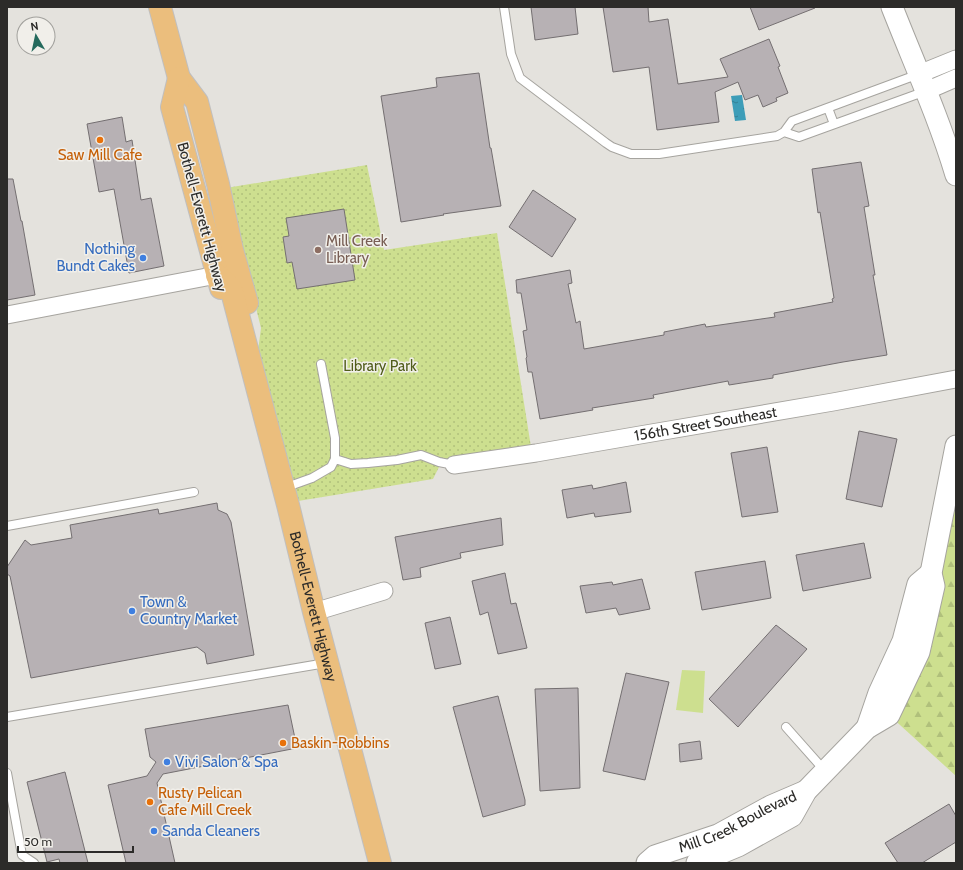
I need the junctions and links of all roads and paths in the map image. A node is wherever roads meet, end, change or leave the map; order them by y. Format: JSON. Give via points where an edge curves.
{"nodes":[{"id":1,"x":160,"y":7,"type":"edge"},
{"id":2,"x":504,"y":7,"type":"edge"},
{"id":3,"x":892,"y":7,"type":"edge"},
{"id":4,"x":956,"y":59,"type":"edge"},
{"id":5,"x":179,"y":78,"type":"junction"},
{"id":6,"x":956,"y":78,"type":"edge"},
{"id":7,"x":923,"y":82,"type":"junction"},
{"id":8,"x":828,"y":108,"type":"junction"},
{"id":9,"x":834,"y":124,"type":"junction"},
{"id":10,"x":784,"y":132,"type":"junction"},
{"id":11,"x":956,"y":175,"type":"edge"},
{"id":12,"x":217,"y":275,"type":"junction"},
{"id":13,"x":7,"y":315,"type":"edge"},
{"id":14,"x":248,"y":349,"type":"junction"},
{"id":15,"x":320,"y":364,"type":"dead end"},
{"id":16,"x":956,"y":379,"type":"edge"},
{"id":17,"x":956,"y":446,"type":"edge"},
{"id":18,"x":335,"y":460,"type":"junction"},
{"id":19,"x":454,"y":464,"type":"joint"},
{"id":20,"x":284,"y":488,"type":"junction"},
{"id":21,"x":194,"y":492,"type":"dead end"},
{"id":22,"x":7,"y":526,"type":"edge"},
{"id":23,"x":384,"y":591,"type":"dead end"},
{"id":24,"x":314,"y":612,"type":"junction"},
{"id":25,"x":328,"y":663,"type":"junction"},
{"id":26,"x":7,"y":717,"type":"edge"},
{"id":27,"x":786,"y":727,"type":"dead end"},
{"id":28,"x":825,"y":771,"type":"junction"},
{"id":29,"x":7,"y":773,"type":"edge"},
{"id":30,"x":806,"y":791,"type":"junction"},
{"id":31,"x":34,"y":863,"type":"edge"},
{"id":32,"x":380,"y":863,"type":"edge"},
{"id":33,"x":647,"y":863,"type":"edge"},
{"id":34,"x":697,"y":863,"type":"edge"}],
"edges":[{"from":1,"to":5,"type":"main road","name":"Bothell-Everett Highway"},
{"from":2,"to":10,"type":"lane","via":[[511,54],[520,78],[612,147],[631,154],[659,154],[777,136]]},
{"from":3,"to":7,"type":"street"},
{"from":4,"to":7,"type":"street"},
{"from":5,"to":12,"type":"main road","name":"Bothell-Everett Highway","via":[[172,108]]},
{"from":5,"to":14,"type":"main road","name":"Bothell-Everett Highway","via":[[198,102],[232,250],[255,334]]},
{"from":6,"to":7,"type":"street"},
{"from":7,"to":8,"type":"lane"},
{"from":7,"to":9,"type":"lane"},
{"from":7,"to":11,"type":"street"},
{"from":8,"to":9,"type":"lane"},
{"from":8,"to":10,"type":"lane","via":[[792,122]]},
{"from":9,"to":10,"type":"lane","via":[[799,137]]},
{"from":12,"to":13,"type":"street"},
{"from":12,"to":14,"type":"main road","name":"Bothell-Everett Highway","via":[[234,338]]},
{"from":14,"to":20,"type":"main road","name":"Bothell-Everett Highway"},
{"from":15,"to":18,"type":"lane","via":[[335,438]]},
{"from":16,"to":19,"type":"street","name":"156th Street Southeast","via":[[573,447]]},
{"from":17,"to":28,"type":"street","name":"Mill Creek Boulevard","via":[[931,573],[934,586],[919,652],[890,714],[867,728]]},
{"from":18,"to":19,"type":"lane","via":[[351,464],[421,456]]},
{"from":18,"to":20,"type":"lane","via":[[331,467],[312,478]]},
{"from":20,"to":24,"type":"main road","name":"Bothell-Everett Highway"},
{"from":21,"to":22,"type":"lane"},
{"from":23,"to":24,"type":"street"},
{"from":24,"to":25,"type":"main road","name":"Bothell-Everett Highway"},
{"from":25,"to":26,"type":"lane"},
{"from":25,"to":32,"type":"main road","name":"Bothell-Everett Highway"},
{"from":27,"to":28,"type":"lane"},
{"from":28,"to":30,"type":"street","name":"Mill Creek Boulevard"},
{"from":29,"to":31,"type":"lane","via":[[22,855]]},
{"from":30,"to":33,"type":"street","name":"Mill Creek Boulevard","via":[[771,806],[718,835],[655,856]]},
{"from":30,"to":34,"type":"street","name":"Mill Creek Boulevard","via":[[792,816],[738,846]]}]}
